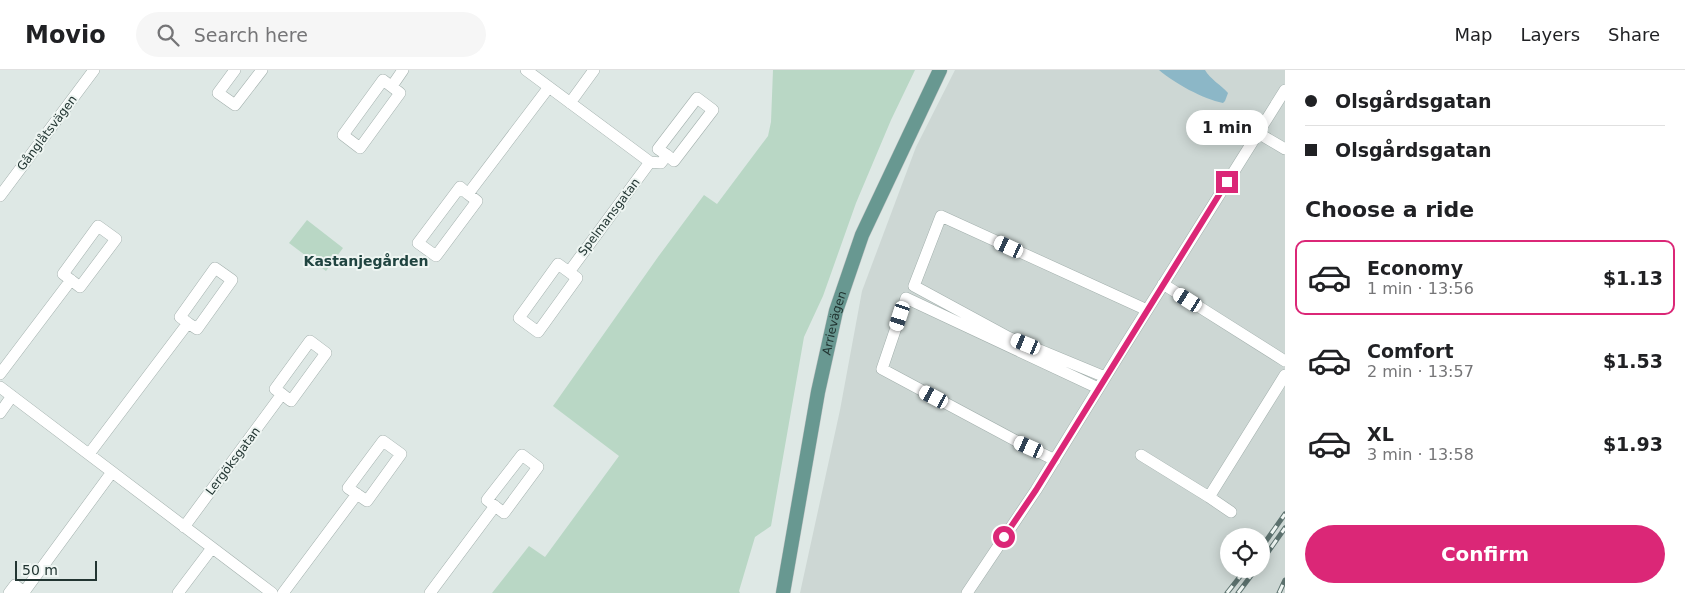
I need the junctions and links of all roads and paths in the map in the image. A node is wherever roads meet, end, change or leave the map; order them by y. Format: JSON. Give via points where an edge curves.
{"nodes":[{"id":1,"x":94,"y":70,"type":"edge"},
{"id":2,"x":235,"y":70,"type":"edge"},
{"id":3,"x":262,"y":70,"type":"edge"},
{"id":4,"x":404,"y":70,"type":"edge"},
{"id":5,"x":526,"y":70,"type":"edge"},
{"id":6,"x":594,"y":70,"type":"edge"},
{"id":7,"x":940,"y":70,"type":"edge"},
{"id":8,"x":392,"y":86,"type":"junction"},
{"id":9,"x":549,"y":87,"type":"junction"},
{"id":10,"x":1285,"y":90,"type":"edge"},
{"id":11,"x":570,"y":103,"type":"junction"},
{"id":12,"x":1258,"y":133,"type":"junction"},
{"id":13,"x":1284,"y":148,"type":"edge"},
{"id":14,"x":667,"y":155,"type":"junction"},
{"id":15,"x":650,"y":162,"type":"junction"},
{"id":16,"x":468,"y":194,"type":"junction"},
{"id":17,"x":0,"y":196,"type":"edge"},
{"id":18,"x":568,"y":272,"type":"junction"},
{"id":19,"x":71,"y":280,"type":"junction"},
{"id":20,"x":1163,"y":284,"type":"junction"},
{"id":21,"x":1147,"y":310,"type":"junction"},
{"id":22,"x":188,"y":323,"type":"junction"},
{"id":23,"x":1285,"y":361,"type":"edge"},
{"id":24,"x":0,"y":374,"type":"edge"},
{"id":25,"x":1285,"y":375,"type":"edge"},
{"id":26,"x":1105,"y":377,"type":"junction"},
{"id":27,"x":0,"y":387,"type":"edge"},
{"id":28,"x":1098,"y":388,"type":"junction"},
{"id":29,"x":282,"y":394,"type":"junction"},
{"id":30,"x":12,"y":396,"type":"junction"},
{"id":31,"x":0,"y":413,"type":"edge"},
{"id":32,"x":89,"y":454,"type":"junction"},
{"id":33,"x":1141,"y":455,"type":"dead end"},
{"id":34,"x":1055,"y":460,"type":"junction"},
{"id":35,"x":112,"y":472,"type":"junction"},
{"id":36,"x":357,"y":494,"type":"junction"},
{"id":37,"x":1209,"y":498,"type":"junction"},
{"id":38,"x":494,"y":506,"type":"junction"},
{"id":39,"x":1231,"y":512,"type":"dead end"},
{"id":40,"x":184,"y":527,"type":"junction"},
{"id":41,"x":212,"y":548,"type":"junction"},
{"id":42,"x":24,"y":592,"type":"edge"},
{"id":43,"x":9,"y":593,"type":"edge"},
{"id":44,"x":178,"y":593,"type":"edge"},
{"id":45,"x":272,"y":593,"type":"edge"},
{"id":46,"x":283,"y":593,"type":"edge"},
{"id":47,"x":430,"y":593,"type":"edge"},
{"id":48,"x":783,"y":593,"type":"edge"},
{"id":49,"x":967,"y":593,"type":"edge"}],
"edges":[{"from":1,"to":17,"type":"street","name":"Gånglåtsvägen"},
{"from":2,"to":3,"type":"street","via":[[218,92],[235,106]]},
{"from":4,"to":8,"type":"street"},
{"from":5,"to":9,"type":"street"},
{"from":6,"to":11,"type":"street"},
{"from":7,"to":48,"type":"main road","name":"Arrievägen","via":[[862,235],[836,311],[818,392]]},
{"from":8,"to":8,"type":"street","via":[[383,80],[343,135],[360,148],[400,93]]},
{"from":9,"to":11,"type":"street"},
{"from":9,"to":16,"type":"street"},
{"from":10,"to":12,"type":"street"},
{"from":11,"to":15,"type":"street"},
{"from":12,"to":13,"type":"street"},
{"from":12,"to":20,"type":"street"},
{"from":14,"to":14,"type":"street","via":[[658,149],[697,98],[713,110],[674,161]]},
{"from":14,"to":15,"type":"street","via":[[661,163]]},
{"from":15,"to":18,"type":"street","name":"Spelmansgatan"},
{"from":16,"to":16,"type":"street","via":[[460,188],[418,243],[436,256],[477,201]]},
{"from":18,"to":18,"type":"street","via":[[558,264],[519,318],[538,332],[577,278]]},
{"from":19,"to":19,"type":"street","via":[[80,287],[116,239],[98,226],[63,274]]},
{"from":19,"to":24,"type":"street"},
{"from":20,"to":21,"type":"street"},
{"from":20,"to":23,"type":"street"},
{"from":21,"to":26,"type":"street"},
{"from":21,"to":26,"type":"street","via":[[942,216],[914,286],[1008,336]]},
{"from":22,"to":22,"type":"street","via":[[197,329],[232,280],[215,268],[180,317]]},
{"from":22,"to":32,"type":"street"},
{"from":25,"to":37,"type":"street"},
{"from":26,"to":28,"type":"street"},
{"from":27,"to":30,"type":"street"},
{"from":28,"to":34,"type":"street"},
{"from":28,"to":34,"type":"street","via":[[906,298],[882,369]]},
{"from":29,"to":29,"type":"street","name":"Lergöksgatan","via":[[291,401],[326,353],[310,341],[275,389]]},
{"from":29,"to":40,"type":"street","name":"Lergöksgatan"},
{"from":30,"to":31,"type":"street"},
{"from":30,"to":32,"type":"street"},
{"from":32,"to":35,"type":"street"},
{"from":33,"to":37,"type":"street"},
{"from":34,"to":49,"type":"street"},
{"from":35,"to":40,"type":"street"},
{"from":35,"to":42,"type":"street"},
{"from":36,"to":36,"type":"street","via":[[367,501],[401,454],[382,441],[348,488]]},
{"from":36,"to":46,"type":"street"},
{"from":37,"to":39,"type":"street"},
{"from":38,"to":38,"type":"street","via":[[504,513],[538,467],[522,454],[487,500]]},
{"from":38,"to":47,"type":"street"},
{"from":40,"to":41,"type":"street"},
{"from":41,"to":44,"type":"street"},
{"from":41,"to":45,"type":"street"},
{"from":42,"to":43,"type":"street","via":[[15,585]]}]}
